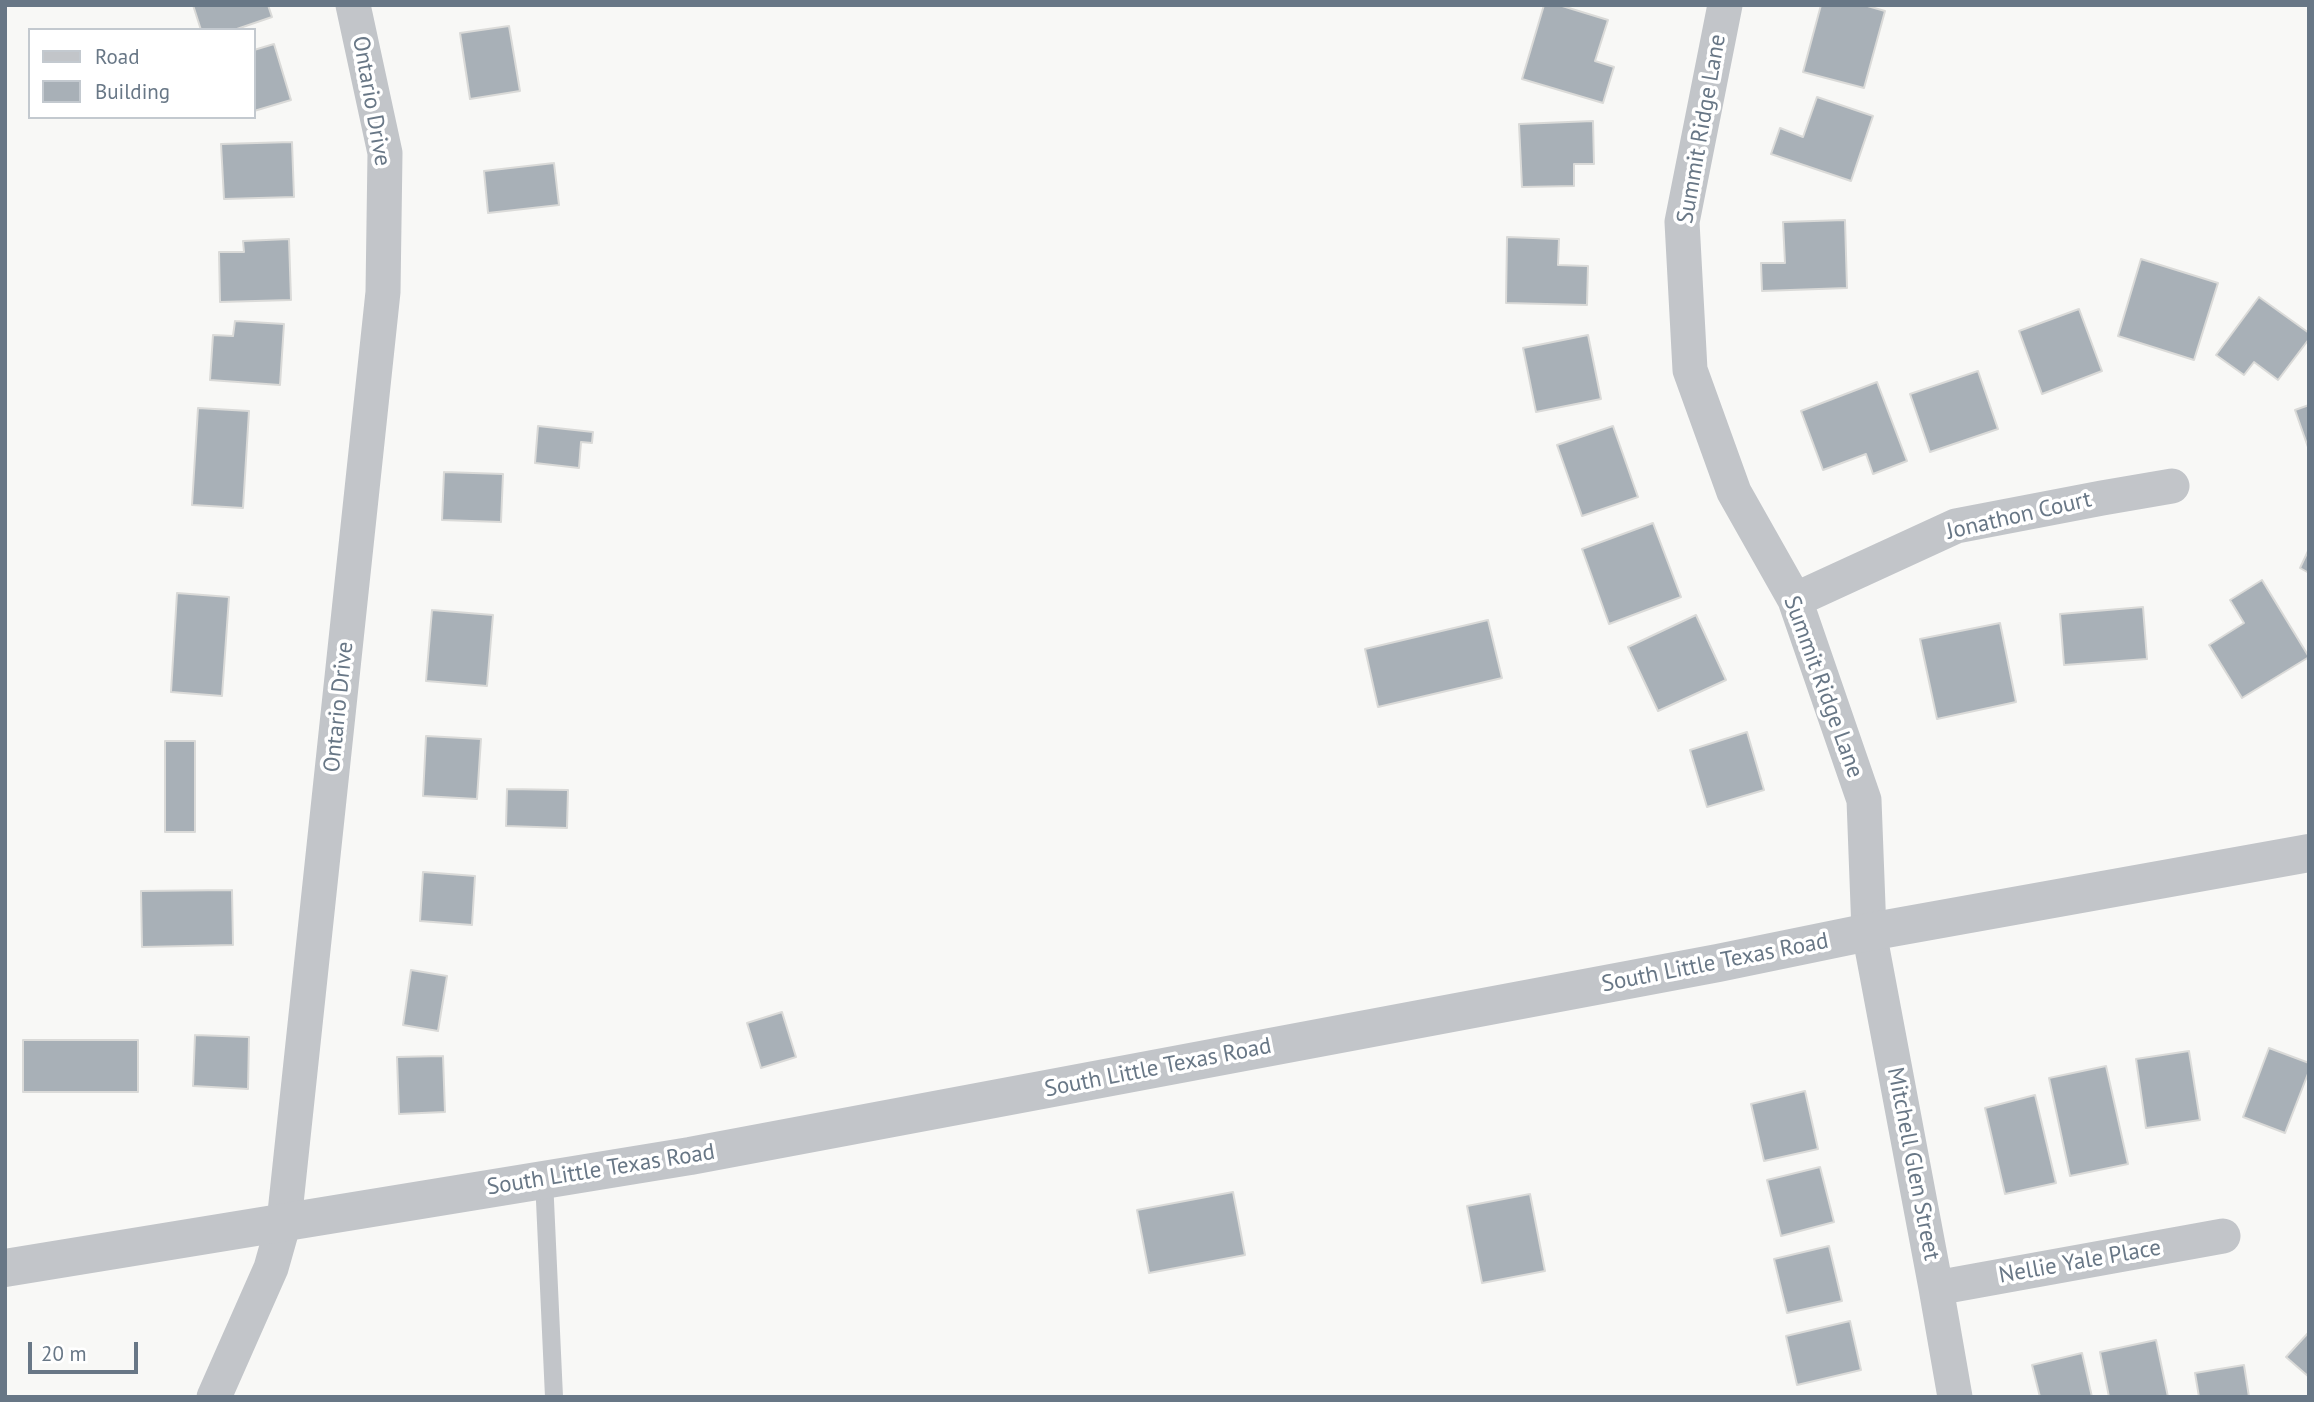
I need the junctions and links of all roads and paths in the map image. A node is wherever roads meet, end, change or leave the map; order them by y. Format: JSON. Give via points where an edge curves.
{"nodes":[{"id":1,"x":353,"y":5,"type":"edge"},
{"id":2,"x":1725,"y":5,"type":"edge"},
{"id":3,"x":2172,"y":486,"type":"dead end"},
{"id":4,"x":1795,"y":600,"type":"junction"},
{"id":5,"x":2309,"y":853,"type":"edge"},
{"id":6,"x":1868,"y":932,"type":"junction"},
{"id":7,"x":544,"y":1180,"type":"junction"},
{"id":8,"x":284,"y":1222,"type":"junction"},
{"id":9,"x":2223,"y":1236,"type":"dead end"},
{"id":10,"x":5,"y":1268,"type":"edge"},
{"id":11,"x":1937,"y":1288,"type":"junction"},
{"id":12,"x":214,"y":1397,"type":"edge"},
{"id":13,"x":554,"y":1397,"type":"edge"},
{"id":14,"x":1955,"y":1397,"type":"edge"}],
"edges":[{"from":1,"to":8,"type":"street","name":"Ontario Drive","via":[[385,153],[383,292]]},
{"from":2,"to":4,"type":"street","name":"Summit Ridge Lane","via":[[1682,222],[1690,370],[1734,492]]},
{"from":3,"to":4,"type":"street","name":"Jonathon Court","via":[[1956,526]]},
{"from":4,"to":6,"type":"street","name":"Summit Ridge Lane","via":[[1864,800]]},
{"from":5,"to":6,"type":"street","name":"South Little Texas Road"},
{"from":6,"to":7,"type":"street","name":"South Little Texas Road"},
{"from":6,"to":11,"type":"street","name":"Mitchell Glen Street"},
{"from":7,"to":8,"type":"street","name":"South Little Texas Road"},
{"from":7,"to":13,"type":"lane"},
{"from":8,"to":10,"type":"street","name":"South Little Texas Road"},
{"from":8,"to":12,"type":"street","name":"Ontario Drive","via":[[271,1268]]},
{"from":9,"to":11,"type":"street","name":"Nellie Yale Place"},
{"from":11,"to":14,"type":"street","name":"Mitchell Glen Street"}]}
